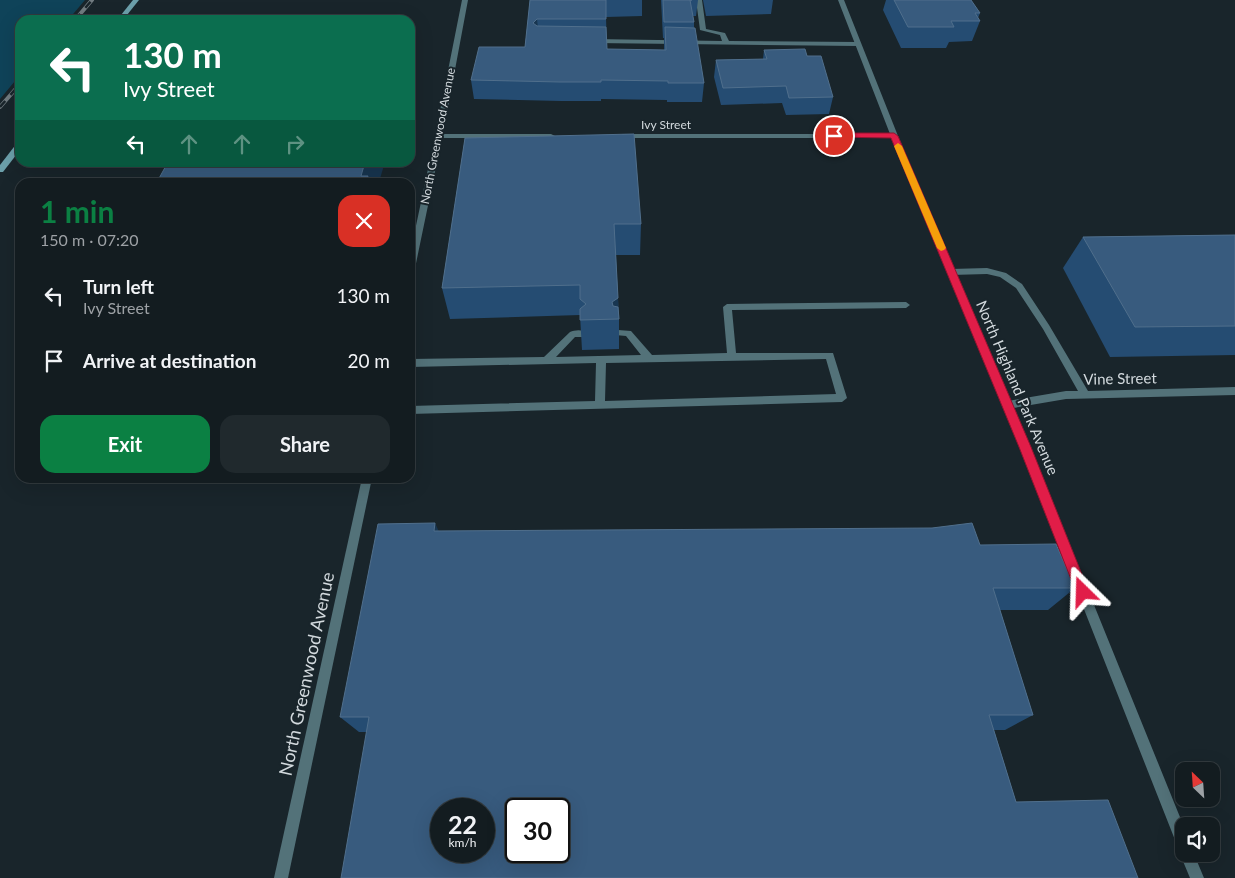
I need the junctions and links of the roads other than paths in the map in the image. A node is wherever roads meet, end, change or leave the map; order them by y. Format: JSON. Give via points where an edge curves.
{"nodes":[{"id":1,"x":136,"y":0,"type":"edge"},
{"id":2,"x":465,"y":0,"type":"edge"},
{"id":3,"x":699,"y":0,"type":"edge"},
{"id":4,"x":841,"y":0,"type":"edge"},
{"id":5,"x":124,"y":15,"type":"edge"},
{"id":6,"x":588,"y":41,"type":"edge"},
{"id":7,"x":726,"y":42,"type":"junction"},
{"id":8,"x":858,"y":44,"type":"junction"},
{"id":9,"x":439,"y":136,"type":"junction"},
{"id":10,"x":558,"y":136,"type":"edge"},
{"id":11,"x":617,"y":136,"type":"edge"},
{"id":12,"x":894,"y":136,"type":"junction"},
{"id":13,"x":15,"y":151,"type":"edge"},
{"id":14,"x":0,"y":170,"type":"edge"},
{"id":15,"x":415,"y":249,"type":"edge"},
{"id":16,"x":951,"y":272,"type":"junction"},
{"id":17,"x":906,"y":305,"type":"dead end"},
{"id":18,"x":618,"y":333,"type":"edge"},
{"id":19,"x":582,"y":334,"type":"edge"},
{"id":20,"x":732,"y":357,"type":"junction"},
{"id":21,"x":649,"y":358,"type":"junction"},
{"id":22,"x":601,"y":359,"type":"junction"},
{"id":23,"x":546,"y":361,"type":"junction"},
{"id":24,"x":415,"y":363,"type":"edge"},
{"id":25,"x":1235,"y":391,"type":"edge"},
{"id":26,"x":1085,"y":394,"type":"junction"},
{"id":27,"x":600,"y":405,"type":"junction"},
{"id":28,"x":1008,"y":406,"type":"junction"},
{"id":29,"x":415,"y":410,"type":"edge"},
{"id":30,"x":366,"y":483,"type":"edge"},
{"id":31,"x":1175,"y":823,"type":"edge"},
{"id":32,"x":1190,"y":862,"type":"edge"},
{"id":33,"x":282,"y":878,"type":"edge"},
{"id":34,"x":1197,"y":878,"type":"edge"}],
"edges":[{"from":1,"to":5,"type":"main road"},
{"from":2,"to":9,"type":"street","name":"North Greenwood Avenue"},
{"from":3,"to":7,"type":"street","via":[[703,30],[723,34]]},
{"from":4,"to":8,"type":"street","name":"North Highland Park Avenue"},
{"from":6,"to":7,"type":"street"},
{"from":7,"to":8,"type":"street"},
{"from":8,"to":12,"type":"street","name":"North Highland Park Avenue"},
{"from":9,"to":10,"type":"street"},
{"from":9,"to":15,"type":"street","name":"North Greenwood Avenue"},
{"from":11,"to":12,"type":"street","name":"Ivy Street"},
{"from":12,"to":16,"type":"street","name":"North Highland Park Avenue"},
{"from":13,"to":14,"type":"main road"},
{"from":16,"to":26,"type":"street","via":[[986,271],[1003,275],[1019,286]]},
{"from":16,"to":28,"type":"street","name":"North Highland Park Avenue"},
{"from":17,"to":20,"type":"street","via":[[727,307]]},
{"from":18,"to":21,"type":"street","via":[[628,333]]},
{"from":19,"to":23,"type":"street","via":[[573,334]]},
{"from":20,"to":21,"type":"street"},
{"from":20,"to":27,"type":"street","via":[[830,355],[842,398]]},
{"from":21,"to":22,"type":"street"},
{"from":22,"to":23,"type":"street"},
{"from":22,"to":27,"type":"street"},
{"from":23,"to":24,"type":"street"},
{"from":25,"to":26,"type":"street","name":"Vine Street"},
{"from":26,"to":28,"type":"street","name":"Vine Street"},
{"from":27,"to":29,"type":"street"},
{"from":28,"to":31,"type":"street","name":"North Highland Park Avenue"},
{"from":30,"to":33,"type":"street","name":"North Greenwood Avenue"},
{"from":32,"to":34,"type":"street"}]}
